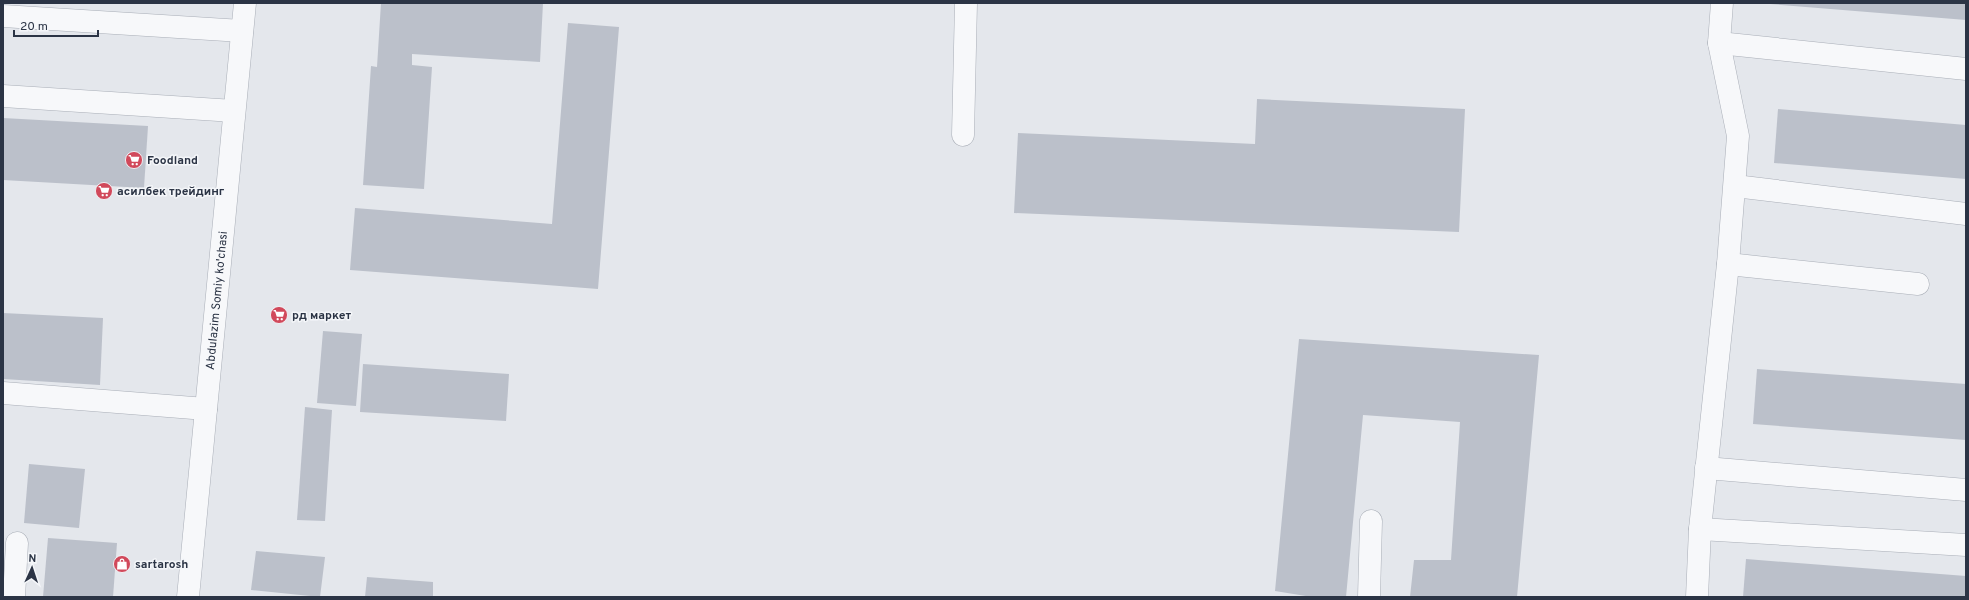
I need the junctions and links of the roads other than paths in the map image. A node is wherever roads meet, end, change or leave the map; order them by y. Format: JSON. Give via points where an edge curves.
{"nodes":[{"id":1,"x":245,"y":3,"type":"edge"},
{"id":2,"x":966,"y":3,"type":"edge"},
{"id":3,"x":1722,"y":3,"type":"edge"},
{"id":4,"x":3,"y":16,"type":"edge"},
{"id":5,"x":242,"y":31,"type":"junction"},
{"id":6,"x":1719,"y":43,"type":"junction"},
{"id":7,"x":1966,"y":68,"type":"edge"},
{"id":8,"x":3,"y":96,"type":"edge"},
{"id":9,"x":234,"y":111,"type":"junction"},
{"id":10,"x":963,"y":136,"type":"dead end"},
{"id":11,"x":1734,"y":186,"type":"junction"},
{"id":12,"x":1966,"y":214,"type":"edge"},
{"id":13,"x":1728,"y":264,"type":"junction"},
{"id":14,"x":1918,"y":284,"type":"dead end"},
{"id":15,"x":3,"y":394,"type":"edge"},
{"id":16,"x":206,"y":409,"type":"junction"},
{"id":17,"x":1706,"y":468,"type":"junction"},
{"id":18,"x":1966,"y":490,"type":"edge"},
{"id":19,"x":1371,"y":521,"type":"dead end"},
{"id":20,"x":1700,"y":529,"type":"junction"},
{"id":21,"x":17,"y":543,"type":"dead end"},
{"id":22,"x":1966,"y":545,"type":"edge"},
{"id":23,"x":14,"y":597,"type":"edge"},
{"id":24,"x":188,"y":597,"type":"edge"},
{"id":25,"x":1369,"y":597,"type":"edge"},
{"id":26,"x":1696,"y":597,"type":"edge"}],
"edges":[{"from":1,"to":5,"type":"street","name":"Abdulazim Somiy ko'chasi"},
{"from":2,"to":10,"type":"street"},
{"from":3,"to":6,"type":"street"},
{"from":4,"to":5,"type":"street"},
{"from":5,"to":9,"type":"street","name":"Abdulazim Somiy ko'chasi"},
{"from":6,"to":7,"type":"street"},
{"from":6,"to":11,"type":"street","via":[[1738,136]]},
{"from":8,"to":9,"type":"street"},
{"from":9,"to":16,"type":"street","name":"Abdulazim Somiy ko'chasi"},
{"from":11,"to":12,"type":"street"},
{"from":11,"to":13,"type":"street"},
{"from":13,"to":14,"type":"street"},
{"from":13,"to":17,"type":"street"},
{"from":15,"to":16,"type":"street"},
{"from":16,"to":24,"type":"street","name":"Abdulazim Somiy ko'chasi"},
{"from":17,"to":18,"type":"street"},
{"from":17,"to":20,"type":"street"},
{"from":19,"to":25,"type":"street"},
{"from":20,"to":22,"type":"street"},
{"from":20,"to":26,"type":"street"},
{"from":21,"to":23,"type":"street"}]}
